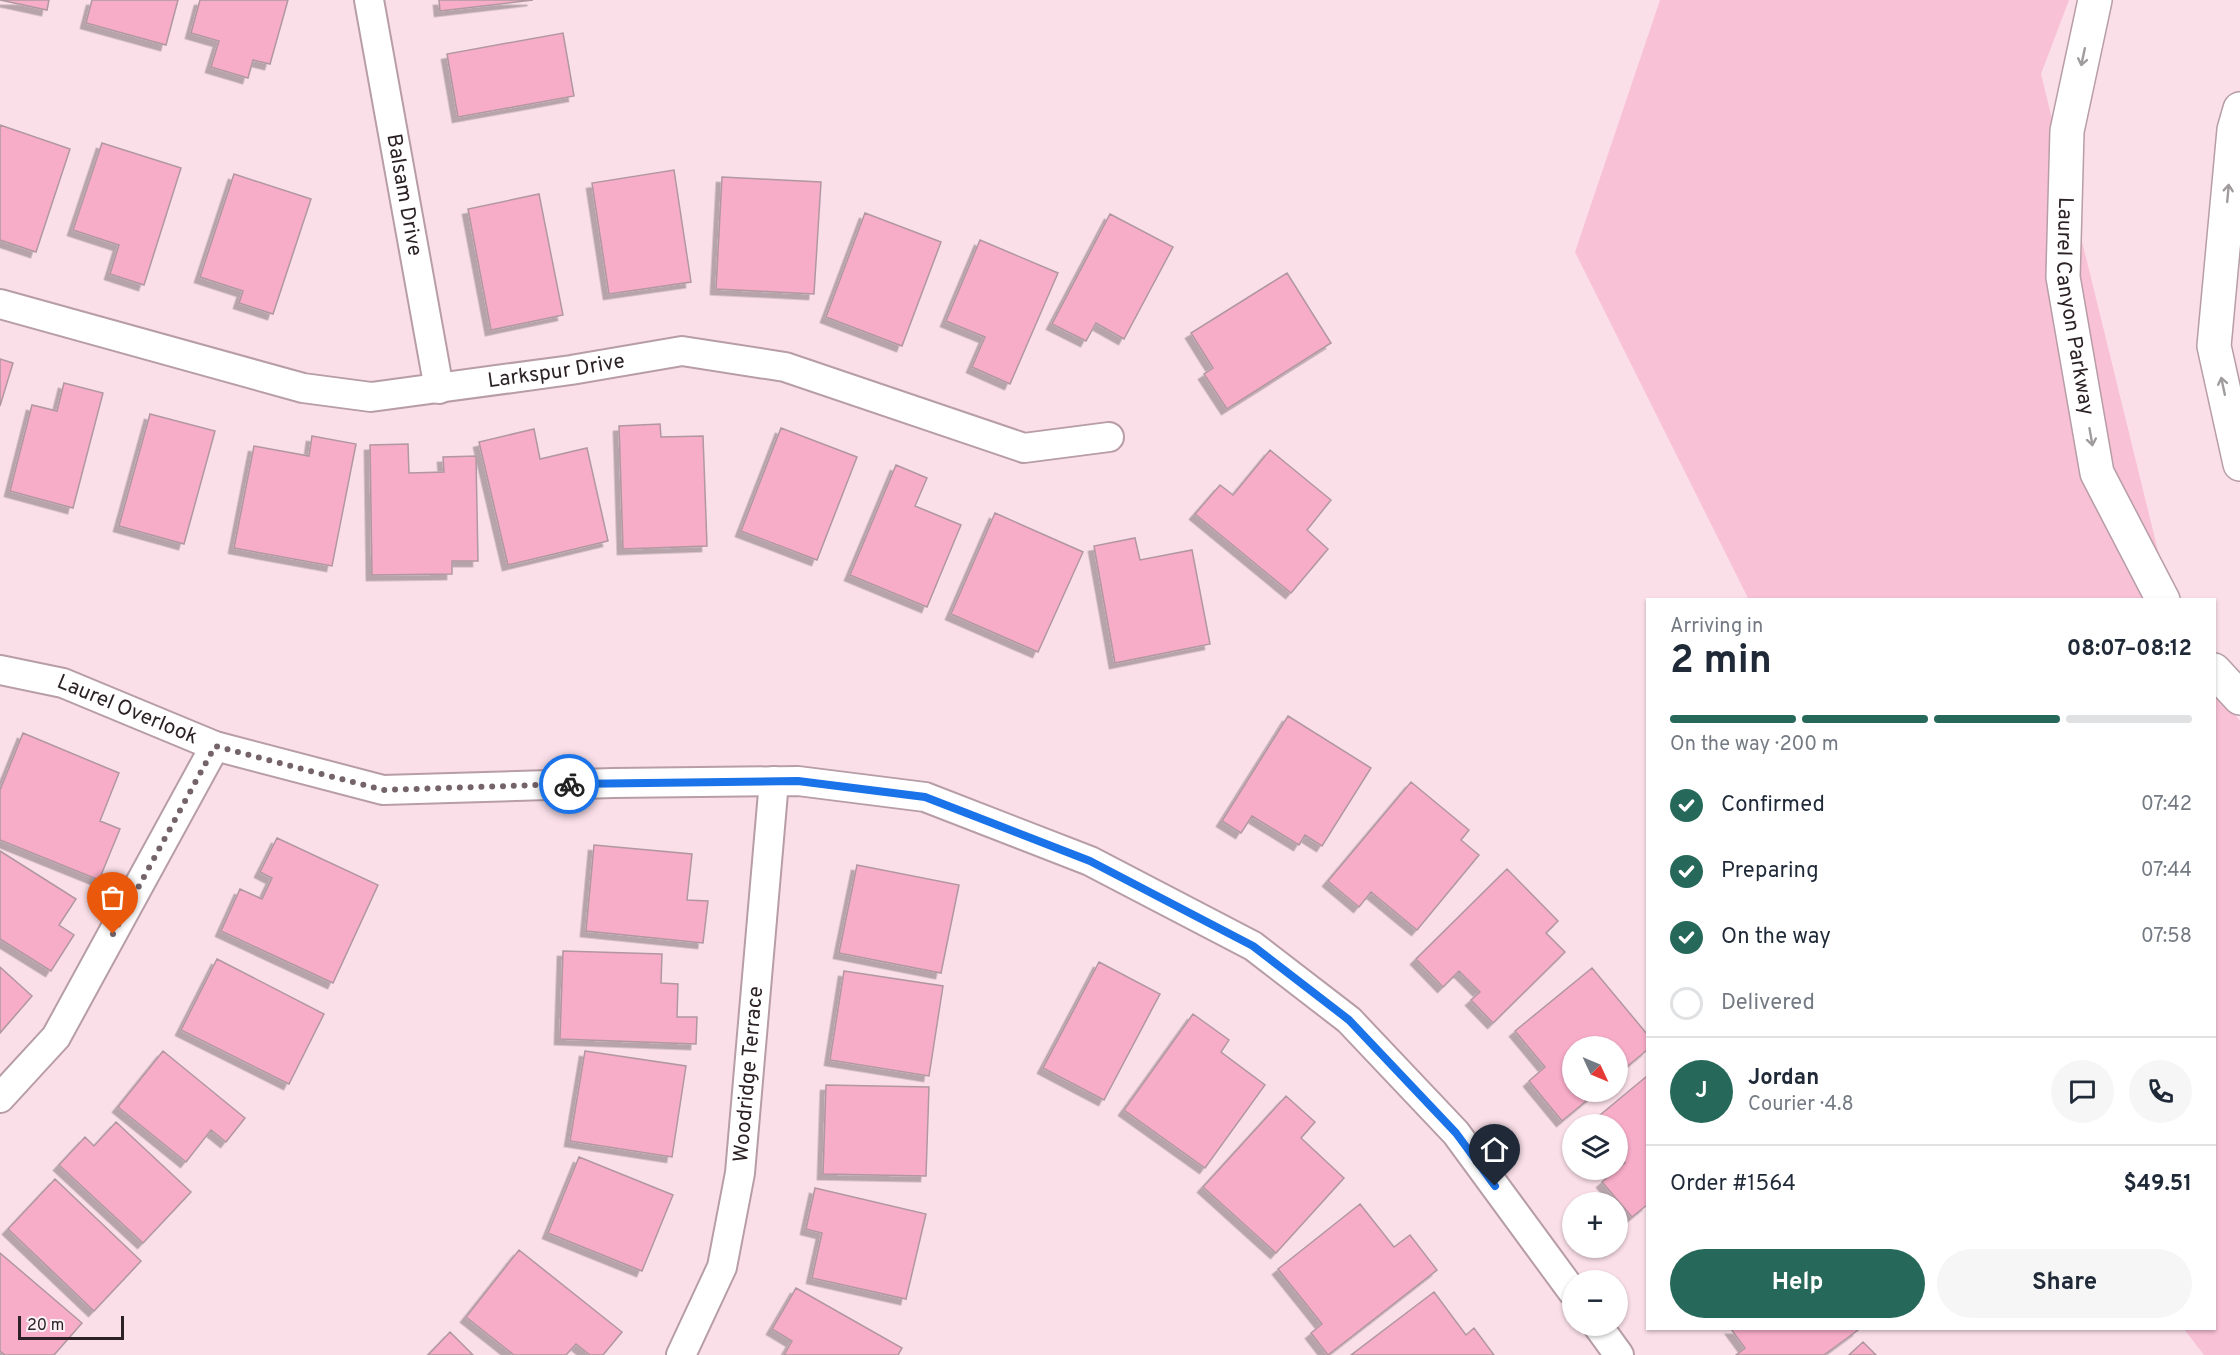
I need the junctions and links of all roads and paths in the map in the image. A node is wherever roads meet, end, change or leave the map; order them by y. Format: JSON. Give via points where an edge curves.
{"nodes":[{"id":1,"x":369,"y":0,"type":"edge"},
{"id":2,"x":2095,"y":0,"type":"edge"},
{"id":3,"x":2240,"y":109,"type":"edge"},
{"id":4,"x":0,"y":304,"type":"edge"},
{"id":5,"x":439,"y":389,"type":"junction"},
{"id":6,"x":1109,"y":437,"type":"dead end"},
{"id":7,"x":2240,"y":464,"type":"edge"},
{"id":8,"x":2162,"y":598,"type":"edge"},
{"id":9,"x":0,"y":670,"type":"edge"},
{"id":10,"x":2216,"y":672,"type":"edge"},
{"id":11,"x":2240,"y":698,"type":"edge"},
{"id":12,"x":215,"y":746,"type":"junction"},
{"id":13,"x":774,"y":781,"type":"junction"},
{"id":14,"x":0,"y":1098,"type":"edge"},
{"id":15,"x":1562,"y":1277,"type":"edge"},
{"id":16,"x":1605,"y":1336,"type":"edge"},
{"id":17,"x":681,"y":1355,"type":"edge"},
{"id":18,"x":1619,"y":1355,"type":"edge"}],
"edges":[{"from":1,"to":5,"type":"street","name":"Balsam Drive"},
{"from":2,"to":8,"type":"street","name":"Laurel Canyon Parkway","one_way":true,"via":[[2067,131],[2063,278],[2097,473]]},
{"from":7,"to":3,"type":"street","one_way":true,"via":[[2214,346],[2234,130]]},
{"from":4,"to":5,"type":"street","name":"Larkspur Drive","via":[[303,388],[371,397]]},
{"from":5,"to":6,"type":"street","name":"Larkspur Drive","via":[[682,351],[785,367],[1024,448]]},
{"from":9,"to":12,"type":"street","name":"Laurel Overlook","via":[[63,683]]},
{"from":10,"to":11,"type":"street"},
{"from":12,"to":13,"type":"street","name":"Laurel Overlook","via":[[383,790]]},
{"from":12,"to":14,"type":"street","via":[[56,1037]]},
{"from":13,"to":15,"type":"street","name":"Laurel Overlook","via":[[925,797],[1090,861],[1253,946],[1349,1020],[1456,1133]]},
{"from":13,"to":17,"type":"street","name":"Woodridge Terrace","via":[[740,1173],[722,1267]]},
{"from":16,"to":18,"type":"street"}]}
